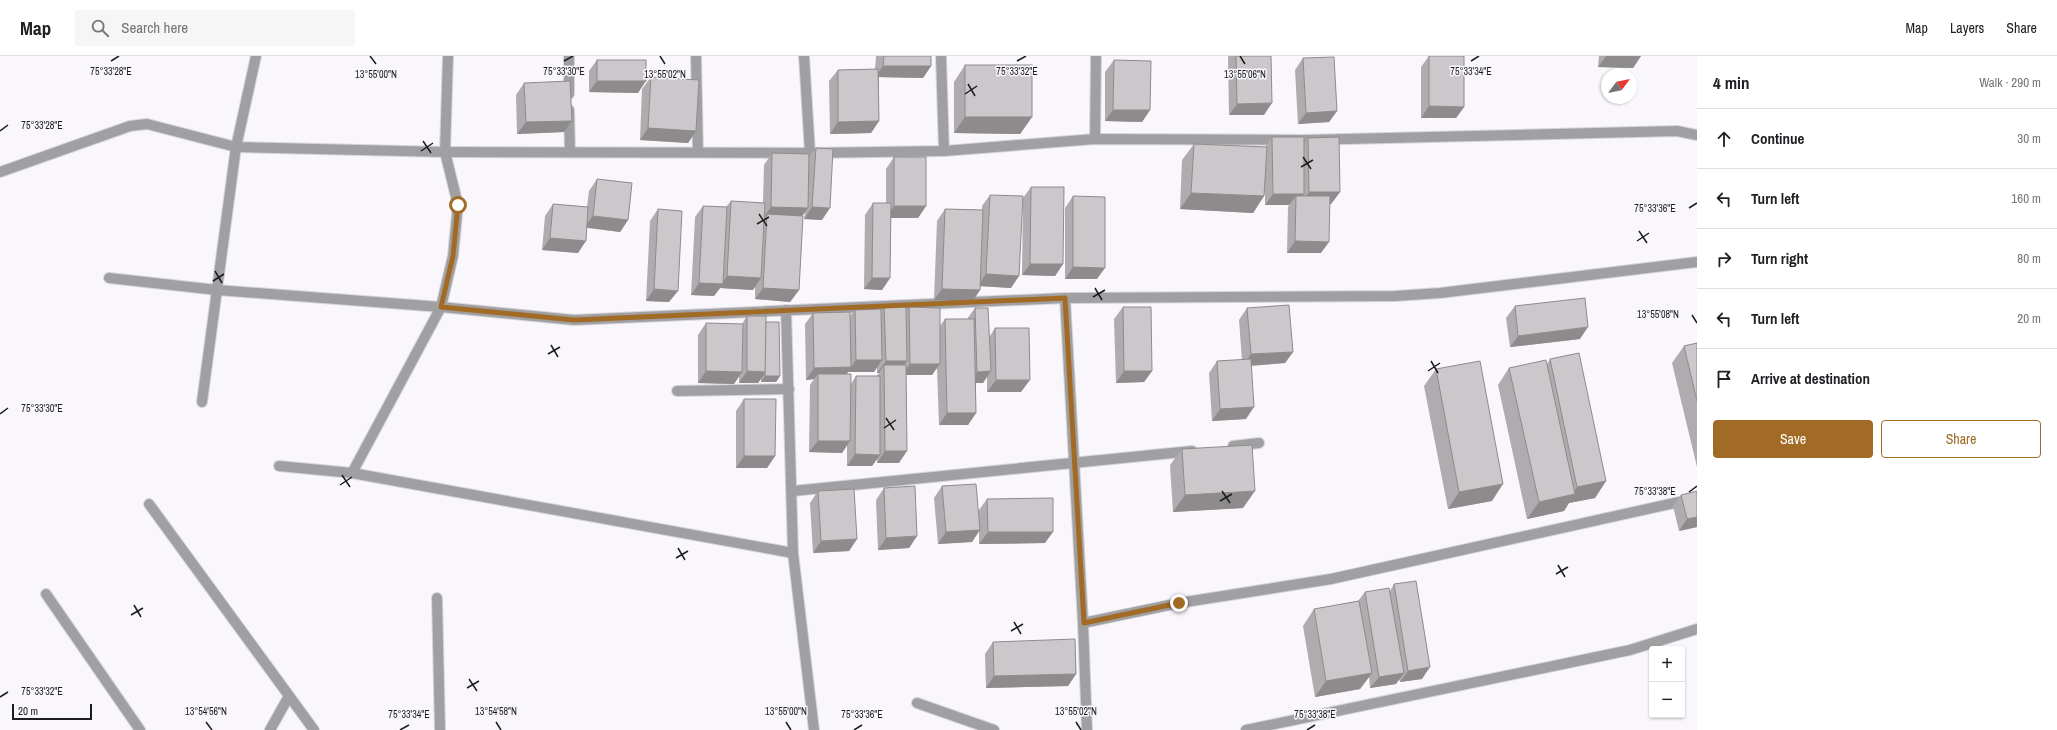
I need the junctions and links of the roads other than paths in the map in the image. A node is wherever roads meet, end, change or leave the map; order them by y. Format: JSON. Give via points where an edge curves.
{"nodes":[{"id":1,"x":256,"y":56,"type":"edge"},
{"id":2,"x":448,"y":56,"type":"edge"},
{"id":3,"x":569,"y":56,"type":"edge"},
{"id":4,"x":696,"y":56,"type":"edge"},
{"id":5,"x":804,"y":56,"type":"edge"},
{"id":6,"x":941,"y":56,"type":"edge"},
{"id":7,"x":1096,"y":56,"type":"edge"},
{"id":8,"x":1697,"y":135,"type":"edge"},
{"id":9,"x":1095,"y":139,"type":"junction"},
{"id":10,"x":236,"y":147,"type":"junction"},
{"id":11,"x":445,"y":152,"type":"junction"},
{"id":12,"x":570,"y":152,"type":"junction"},
{"id":13,"x":698,"y":152,"type":"junction"},
{"id":14,"x":944,"y":152,"type":"junction"},
{"id":15,"x":810,"y":153,"type":"junction"},
{"id":16,"x":0,"y":172,"type":"edge"},
{"id":17,"x":1697,"y":262,"type":"edge"},
{"id":18,"x":109,"y":278,"type":"dead end"},
{"id":19,"x":217,"y":290,"type":"junction"},
{"id":20,"x":1065,"y":298,"type":"junction"},
{"id":21,"x":441,"y":307,"type":"junction"},
{"id":22,"x":786,"y":310,"type":"junction"},
{"id":23,"x":789,"y":389,"type":"junction"},
{"id":24,"x":677,"y":391,"type":"dead end"},
{"id":25,"x":202,"y":402,"type":"dead end"},
{"id":26,"x":1259,"y":444,"type":"dead end"},
{"id":27,"x":1220,"y":448,"type":"edge"},
{"id":28,"x":1205,"y":450,"type":"edge"},
{"id":29,"x":1074,"y":464,"type":"junction"},
{"id":30,"x":279,"y":466,"type":"dead end"},
{"id":31,"x":352,"y":474,"type":"junction"},
{"id":32,"x":793,"y":491,"type":"junction"},
{"id":33,"x":1697,"y":498,"type":"edge"},
{"id":34,"x":149,"y":504,"type":"dead end"},
{"id":35,"x":794,"y":554,"type":"junction"},
{"id":36,"x":46,"y":594,"type":"dead end"},
{"id":37,"x":437,"y":598,"type":"dead end"},
{"id":38,"x":1084,"y":623,"type":"junction"},
{"id":39,"x":1697,"y":629,"type":"edge"},
{"id":40,"x":289,"y":696,"type":"junction"},
{"id":41,"x":917,"y":703,"type":"dead end"},
{"id":42,"x":140,"y":730,"type":"edge"},
{"id":43,"x":270,"y":730,"type":"edge"},
{"id":44,"x":314,"y":730,"type":"edge"},
{"id":45,"x":440,"y":730,"type":"edge"},
{"id":46,"x":814,"y":730,"type":"edge"},
{"id":47,"x":994,"y":730,"type":"edge"},
{"id":48,"x":1087,"y":730,"type":"edge"},
{"id":49,"x":1246,"y":730,"type":"edge"}],
"edges":[{"from":1,"to":10,"type":"street"},
{"from":2,"to":11,"type":"street"},
{"from":3,"to":12,"type":"street"},
{"from":4,"to":13,"type":"street"},
{"from":5,"to":15,"type":"street"},
{"from":6,"to":14,"type":"street"},
{"from":7,"to":9,"type":"street"},
{"from":8,"to":9,"type":"street","via":[[1677,131],[1303,140]]},
{"from":9,"to":14,"type":"street"},
{"from":10,"to":11,"type":"street"},
{"from":10,"to":16,"type":"street","via":[[147,124],[130,126]]},
{"from":10,"to":19,"type":"street"},
{"from":11,"to":12,"type":"street"},
{"from":11,"to":21,"type":"street","via":[[458,205],[453,256]]},
{"from":12,"to":13,"type":"street"},
{"from":13,"to":15,"type":"street"},
{"from":14,"to":15,"type":"street"},
{"from":17,"to":20,"type":"street","via":[[1395,296]]},
{"from":18,"to":19,"type":"street"},
{"from":19,"to":21,"type":"street"},
{"from":19,"to":25,"type":"street"},
{"from":20,"to":22,"type":"street"},
{"from":20,"to":29,"type":"street"},
{"from":21,"to":22,"type":"street","via":[[574,320]]},
{"from":21,"to":31,"type":"street"},
{"from":22,"to":23,"type":"street"},
{"from":23,"to":24,"type":"street"},
{"from":23,"to":32,"type":"street"},
{"from":26,"to":27,"type":"street"},
{"from":28,"to":29,"type":"street"},
{"from":29,"to":32,"type":"street"},
{"from":29,"to":38,"type":"street"},
{"from":30,"to":31,"type":"street"},
{"from":31,"to":35,"type":"street"},
{"from":32,"to":35,"type":"street"},
{"from":33,"to":38,"type":"street","via":[[1331,579],[1179,603]]},
{"from":34,"to":40,"type":"street"},
{"from":35,"to":46,"type":"street"},
{"from":36,"to":42,"type":"street"},
{"from":37,"to":45,"type":"street"},
{"from":38,"to":48,"type":"street"},
{"from":39,"to":49,"type":"street","via":[[1630,650]]},
{"from":40,"to":43,"type":"street"},
{"from":40,"to":44,"type":"street"},
{"from":41,"to":47,"type":"street"}]}
